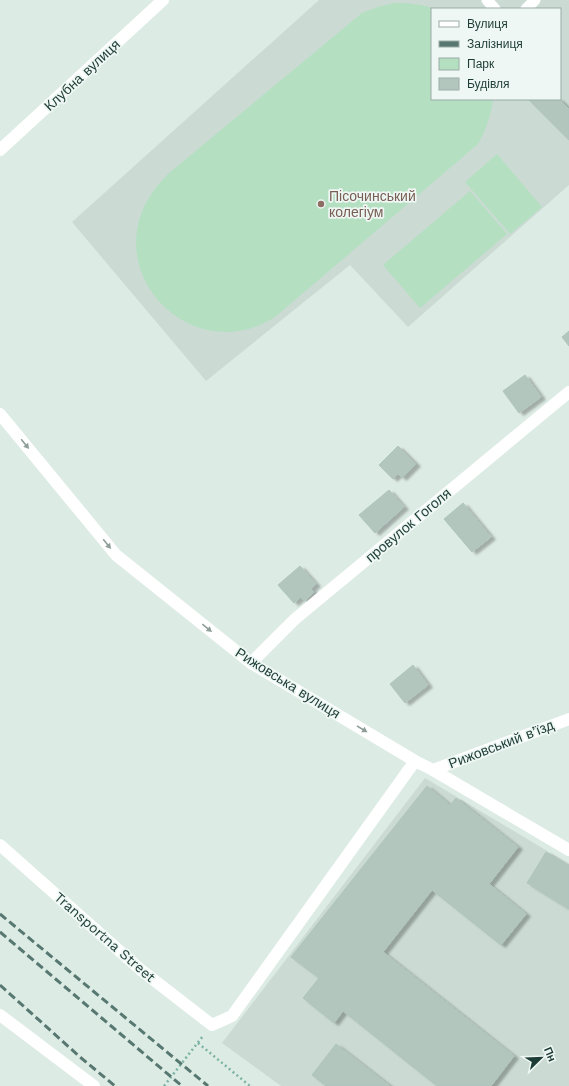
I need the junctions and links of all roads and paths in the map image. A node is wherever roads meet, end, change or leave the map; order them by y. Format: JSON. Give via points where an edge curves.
{"nodes":[{"id":1,"x":163,"y":0,"type":"edge"},
{"id":2,"x":487,"y":0,"type":"edge"},
{"id":3,"x":535,"y":0,"type":"edge"},
{"id":4,"x":494,"y":8,"type":"edge"},
{"id":5,"x":527,"y":8,"type":"edge"},
{"id":6,"x":0,"y":150,"type":"edge"},
{"id":7,"x":569,"y":392,"type":"edge"},
{"id":8,"x":0,"y":414,"type":"edge"},
{"id":9,"x":251,"y":663,"type":"junction"},
{"id":10,"x":569,"y":719,"type":"edge"},
{"id":11,"x":415,"y":761,"type":"junction"},
{"id":12,"x":433,"y":770,"type":"junction"},
{"id":13,"x":0,"y":846,"type":"edge"},
{"id":14,"x":569,"y":850,"type":"edge"},
{"id":15,"x":0,"y":1015,"type":"edge"},
{"id":16,"x":212,"y":1025,"type":"junction"},
{"id":17,"x":198,"y":1043,"type":"junction"},
{"id":18,"x":94,"y":1086,"type":"edge"},
{"id":19,"x":164,"y":1086,"type":"edge"},
{"id":20,"x":250,"y":1086,"type":"edge"}],
"edges":[{"from":1,"to":6,"type":"street","name":"Клубна вулиця"},
{"from":2,"to":4,"type":"lane"},
{"from":3,"to":5,"type":"lane"},
{"from":7,"to":9,"type":"street","name":"провулок Гоголя","via":[[296,619]]},
{"from":8,"to":9,"type":"street","name":"Рижовська вулиця","one_way":true,"via":[[116,555]]},
{"from":9,"to":11,"type":"street","name":"Рижовська вулиця","one_way":true},
{"from":10,"to":12,"type":"street","name":"Рижовський в’їзд"},
{"from":11,"to":12,"type":"street","name":"Рижовська вулиця"},
{"from":11,"to":16,"type":"street","via":[[232,1016]]},
{"from":12,"to":14,"type":"street","name":"Рижовська вулиця"},
{"from":13,"to":16,"type":"street","name":"Transportna Street","via":[[141,970]]},
{"from":15,"to":18,"type":"street"},
{"from":16,"to":17,"type":"path"},
{"from":17,"to":19,"type":"path"},
{"from":17,"to":20,"type":"path"}]}
